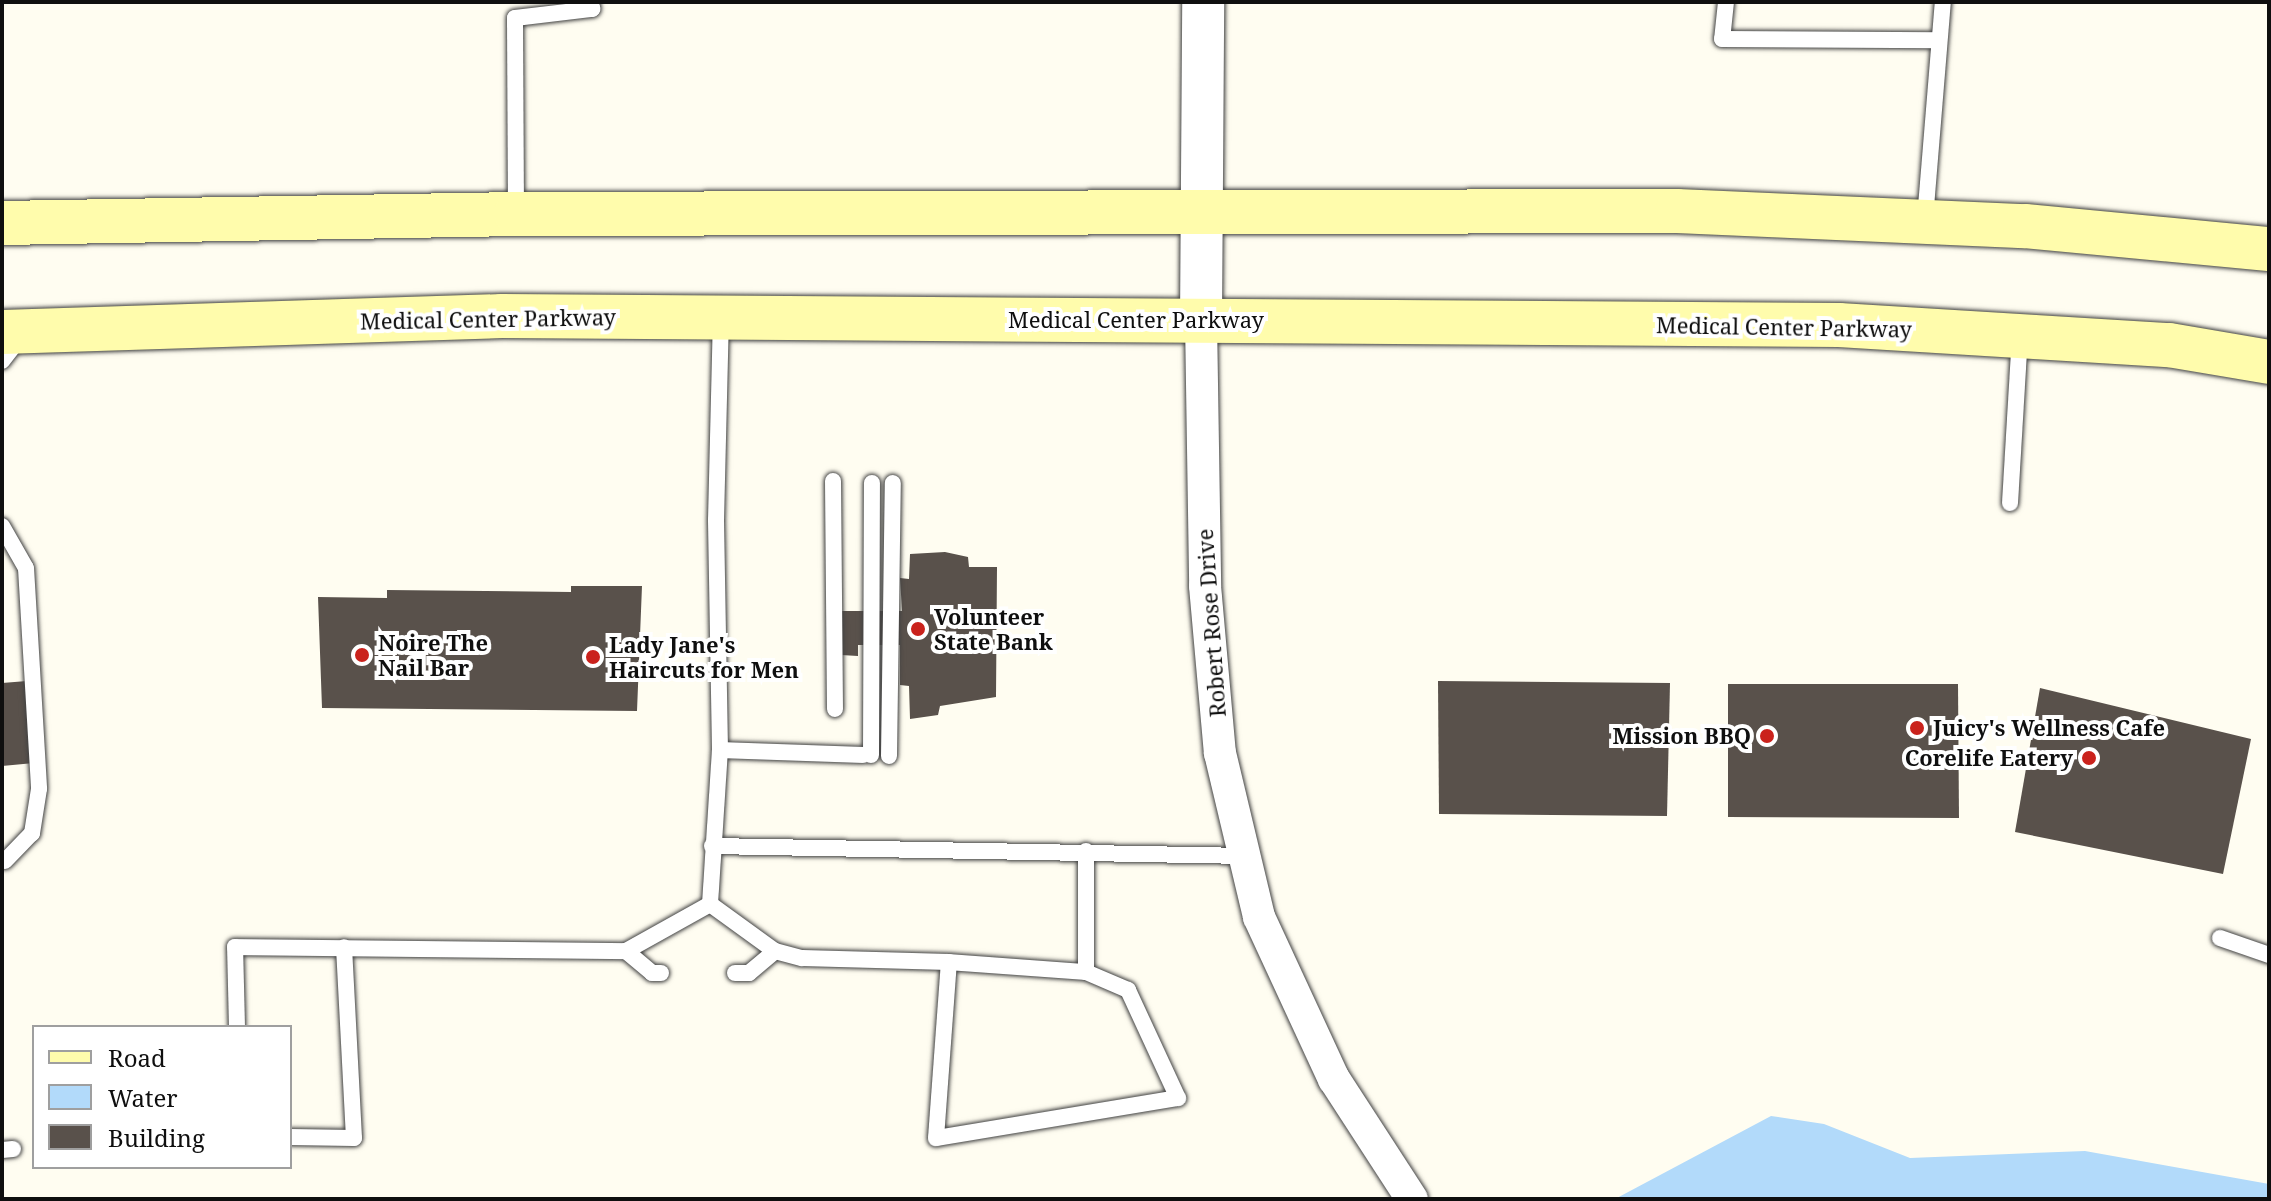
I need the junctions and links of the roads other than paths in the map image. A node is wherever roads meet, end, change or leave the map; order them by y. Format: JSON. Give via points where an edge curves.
{"nodes":[{"id":1,"x":591,"y":2,"type":"edge"},
{"id":2,"x":1203,"y":2,"type":"edge"},
{"id":3,"x":1726,"y":2,"type":"edge"},
{"id":4,"x":1943,"y":2,"type":"edge"},
{"id":5,"x":1939,"y":40,"type":"junction"},
{"id":6,"x":1200,"y":210,"type":"junction"},
{"id":7,"x":516,"y":214,"type":"junction"},
{"id":8,"x":1925,"y":222,"type":"junction"},
{"id":9,"x":2,"y":223,"type":"edge"},
{"id":10,"x":2269,"y":249,"type":"edge"},
{"id":11,"x":721,"y":317,"type":"junction"},
{"id":12,"x":1201,"y":320,"type":"junction"},
{"id":13,"x":2020,"y":336,"type":"junction"},
{"id":14,"x":10,"y":341,"type":"edge"},
{"id":15,"x":2269,"y":362,"type":"edge"},
{"id":16,"x":833,"y":481,"type":"dead end"},
{"id":17,"x":872,"y":483,"type":"dead end"},
{"id":18,"x":893,"y":483,"type":"dead end"},
{"id":19,"x":2010,"y":503,"type":"dead end"},
{"id":20,"x":2,"y":526,"type":"edge"},
{"id":21,"x":835,"y":709,"type":"dead end"},
{"id":22,"x":720,"y":750,"type":"junction"},
{"id":23,"x":889,"y":756,"type":"dead end"},
{"id":24,"x":712,"y":846,"type":"junction"},
{"id":25,"x":1086,"y":851,"type":"junction"},
{"id":26,"x":1245,"y":856,"type":"junction"},
{"id":27,"x":5,"y":861,"type":"dead end"},
{"id":28,"x":710,"y":904,"type":"junction"},
{"id":29,"x":2220,"y":938,"type":"dead end"},
{"id":30,"x":344,"y":947,"type":"junction"},
{"id":31,"x":626,"y":951,"type":"junction"},
{"id":32,"x":775,"y":951,"type":"junction"},
{"id":33,"x":2269,"y":955,"type":"edge"},
{"id":34,"x":949,"y":962,"type":"junction"},
{"id":35,"x":1086,"y":972,"type":"junction"},
{"id":36,"x":661,"y":973,"type":"dead end"},
{"id":37,"x":735,"y":973,"type":"dead end"},
{"id":38,"x":237,"y":1025,"type":"edge"},
{"id":39,"x":292,"y":1137,"type":"edge"},
{"id":40,"x":1412,"y":1199,"type":"edge"}],
"edges":[{"from":1,"to":7,"type":"lane","via":[[592,9],[515,18]]},
{"from":2,"to":6,"type":"street","name":"Robert Rose Drive"},
{"from":3,"to":5,"type":"lane","via":[[1722,39]]},
{"from":4,"to":5,"type":"lane"},
{"from":5,"to":8,"type":"lane"},
{"from":6,"to":7,"type":"main road"},
{"from":6,"to":8,"type":"main road","via":[[1677,211]]},
{"from":6,"to":12,"type":"street","name":"Robert Rose Drive"},
{"from":7,"to":9,"type":"main road"},
{"from":8,"to":10,"type":"main road"},
{"from":11,"to":12,"type":"main road","name":"Medical Center Parkway"},
{"from":11,"to":14,"type":"main road","name":"Medical Center Parkway","via":[[502,316]]},
{"from":11,"to":22,"type":"lane","via":[[716,520]]},
{"from":12,"to":13,"type":"main road","name":"Medical Center Parkway","via":[[1839,325]]},
{"from":12,"to":26,"type":"street","name":"Robert Rose Drive","via":[[1205,586],[1220,753]]},
{"from":13,"to":15,"type":"main road","name":"Medical Center Parkway","via":[[2169,345]]},
{"from":13,"to":19,"type":"lane"},
{"from":16,"to":21,"type":"lane"},
{"from":17,"to":22,"type":"lane","via":[[867,755]]},
{"from":18,"to":23,"type":"lane"},
{"from":20,"to":27,"type":"lane","via":[[26,568],[39,789],[32,833]]},
{"from":22,"to":24,"type":"lane"},
{"from":24,"to":25,"type":"lane"},
{"from":24,"to":28,"type":"lane"},
{"from":25,"to":26,"type":"lane"},
{"from":25,"to":35,"type":"lane"},
{"from":26,"to":40,"type":"street","name":"Robert Rose Drive","via":[[1259,917],[1334,1079]]},
{"from":28,"to":31,"type":"lane"},
{"from":28,"to":32,"type":"lane"},
{"from":29,"to":33,"type":"lane"},
{"from":30,"to":31,"type":"lane"},
{"from":30,"to":38,"type":"lane","via":[[235,947]]},
{"from":30,"to":39,"type":"lane","via":[[354,1138]]},
{"from":31,"to":36,"type":"lane","via":[[652,973]]},
{"from":32,"to":34,"type":"lane","via":[[802,958]]},
{"from":32,"to":37,"type":"lane","via":[[749,973]]},
{"from":34,"to":35,"type":"lane"},
{"from":34,"to":35,"type":"lane","via":[[936,1138],[1178,1098],[1128,990]]}]}
